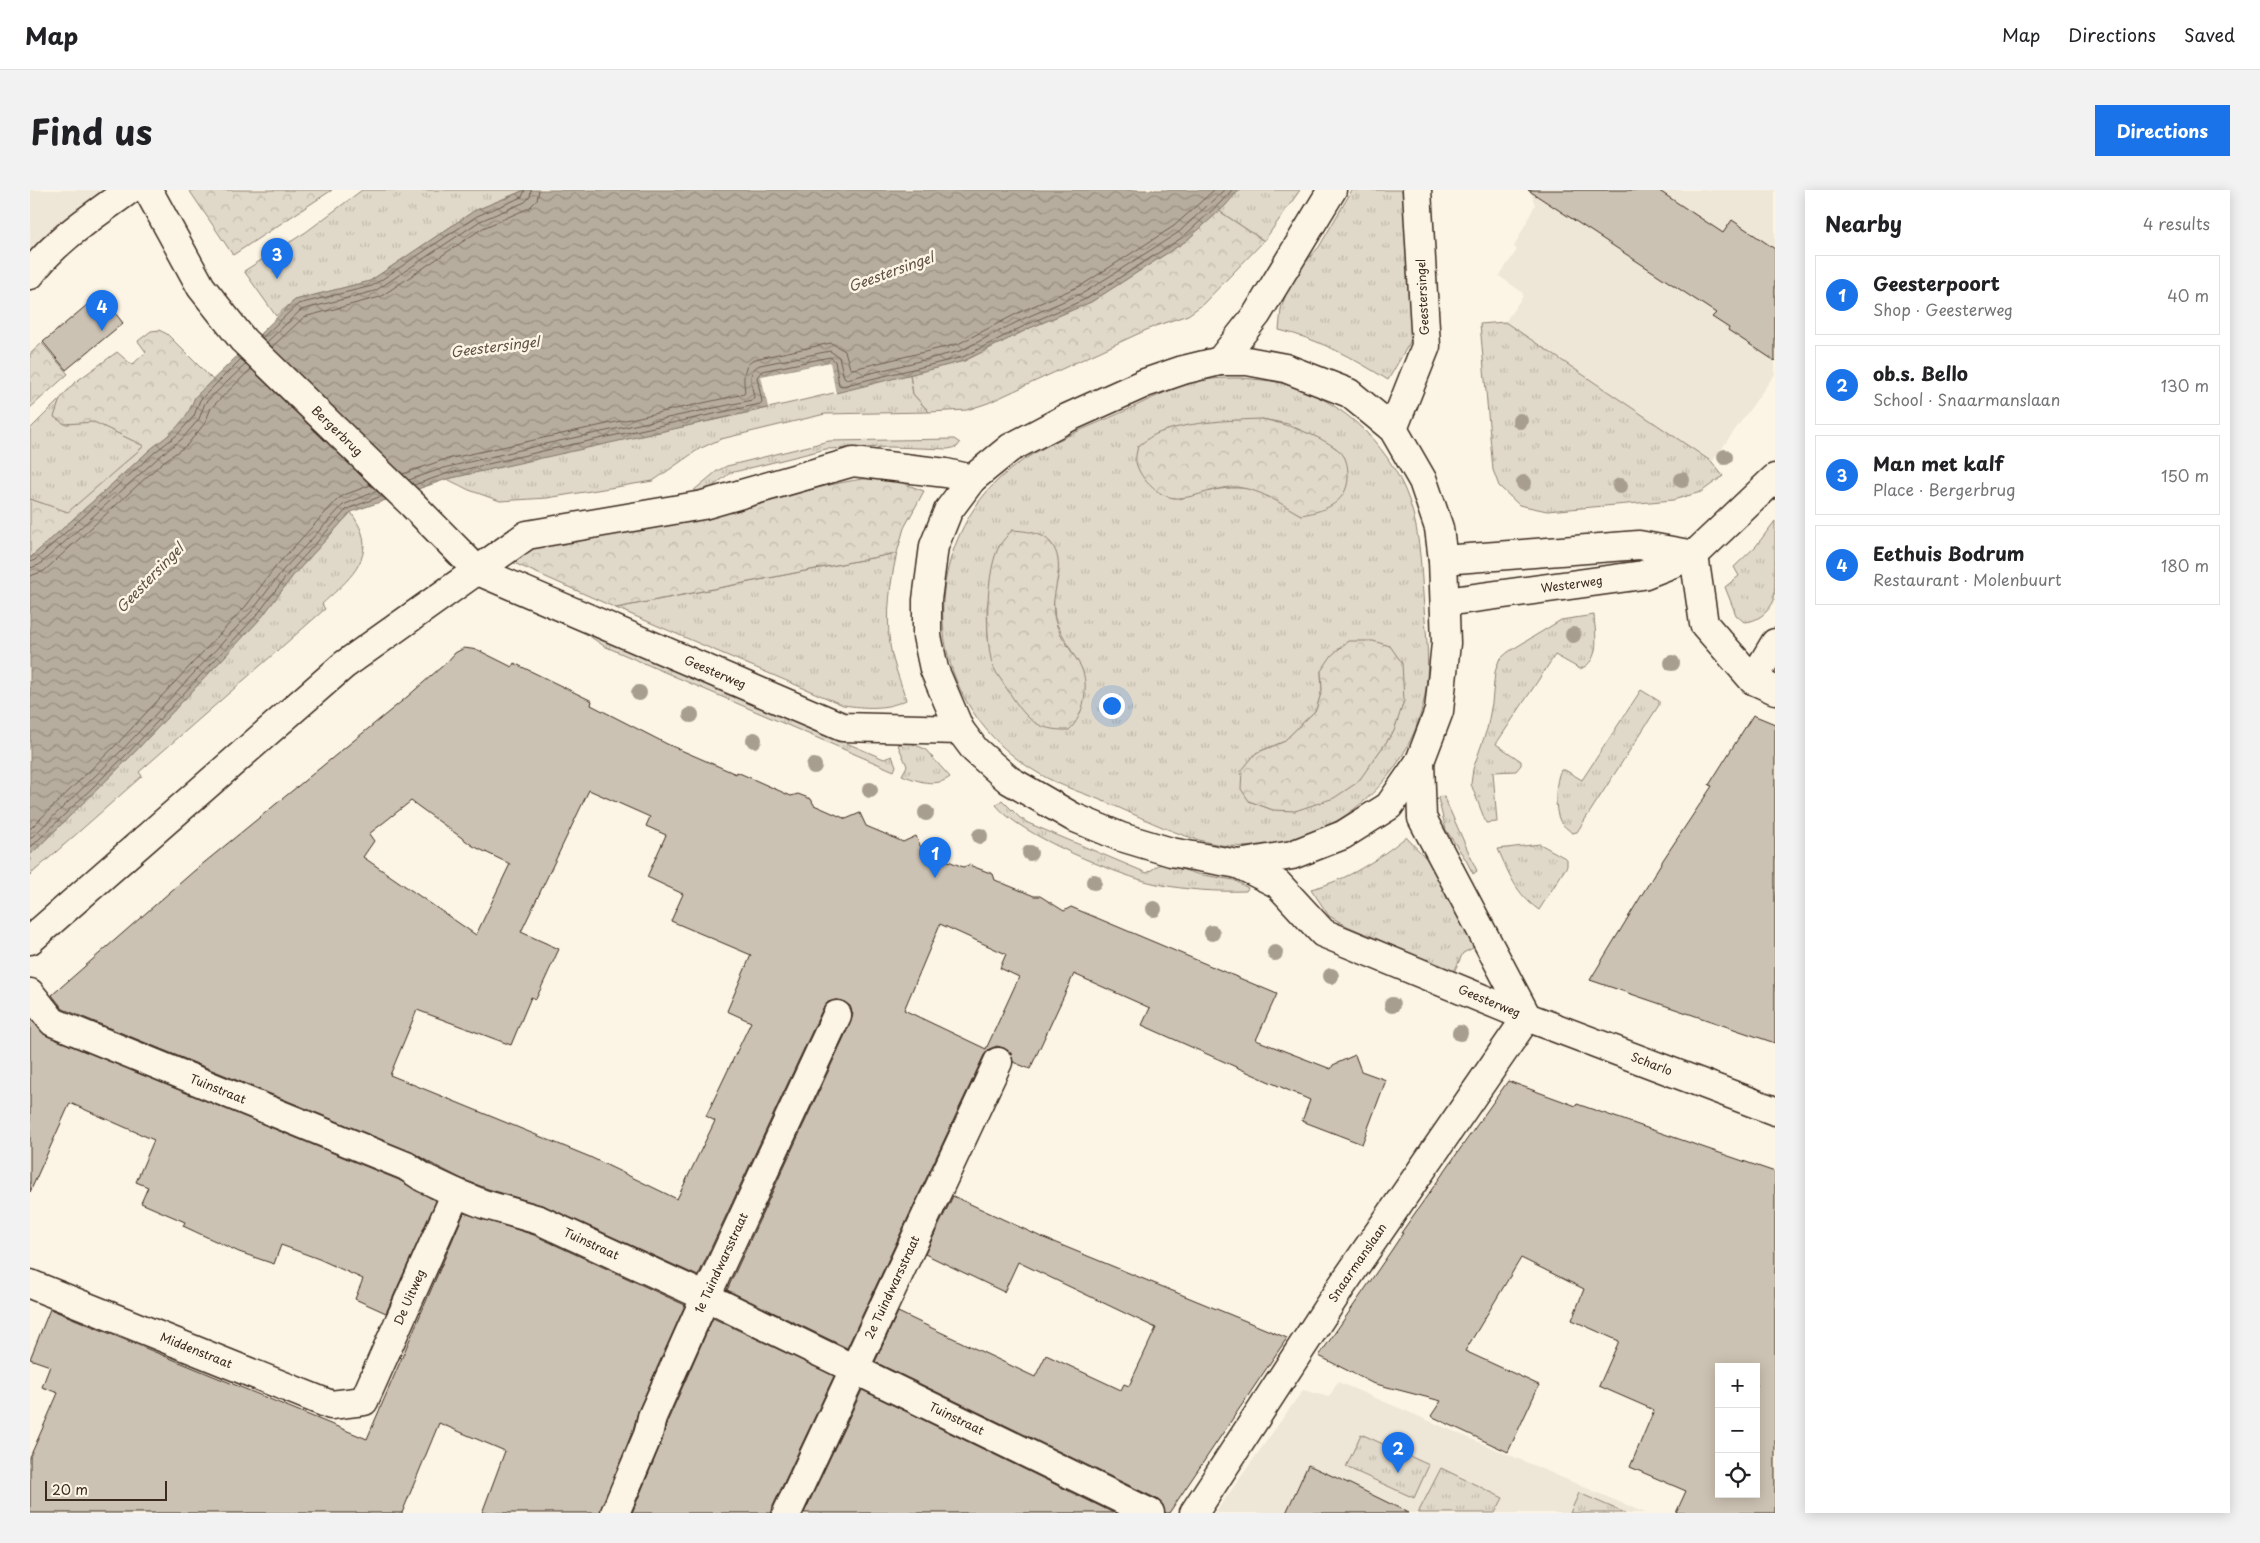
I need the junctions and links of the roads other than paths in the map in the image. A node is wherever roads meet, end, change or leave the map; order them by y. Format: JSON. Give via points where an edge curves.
{"nodes":[{"id":1,"x":129,"y":190,"type":"edge"},
{"id":2,"x":148,"y":190,"type":"edge"},
{"id":3,"x":1332,"y":190,"type":"edge"},
{"id":4,"x":1417,"y":190,"type":"edge"},
{"id":5,"x":30,"y":275,"type":"edge"},
{"id":6,"x":1220,"y":361,"type":"junction"},
{"id":7,"x":1393,"y":429,"type":"junction"},
{"id":8,"x":1775,"y":478,"type":"edge"},
{"id":9,"x":972,"y":479,"type":"junction"},
{"id":10,"x":1694,"y":555,"type":"junction"},
{"id":11,"x":1443,"y":560,"type":"junction"},
{"id":12,"x":478,"y":571,"type":"junction"},
{"id":13,"x":1445,"y":602,"type":"junction"},
{"id":14,"x":1775,"y":643,"type":"edge"},
{"id":15,"x":1764,"y":685,"type":"edge"},
{"id":16,"x":960,"y":730,"type":"junction"},
{"id":17,"x":1420,"y":761,"type":"junction"},
{"id":18,"x":1238,"y":864,"type":"junction"},
{"id":19,"x":30,"y":940,"type":"edge"},
{"id":20,"x":30,"y":993,"type":"edge"},
{"id":21,"x":838,"y":1015,"type":"dead end"},
{"id":22,"x":1527,"y":1017,"type":"junction"},
{"id":23,"x":998,"y":1062,"type":"dead end"},
{"id":24,"x":1775,"y":1111,"type":"edge"},
{"id":25,"x":456,"y":1193,"type":"junction"},
{"id":26,"x":30,"y":1284,"type":"edge"},
{"id":27,"x":706,"y":1297,"type":"junction"},
{"id":28,"x":854,"y":1370,"type":"junction"},
{"id":29,"x":364,"y":1401,"type":"joint"},
{"id":30,"x":615,"y":1513,"type":"edge"},
{"id":31,"x":787,"y":1513,"type":"edge"},
{"id":32,"x":1150,"y":1513,"type":"edge"},
{"id":33,"x":1194,"y":1513,"type":"edge"}],
"edges":[{"from":1,"to":5,"type":"street","via":[[40,260]]},
{"from":2,"to":12,"type":"street","name":"Bergerbrug","via":[[202,287],[243,340]]},
{"from":3,"to":6,"type":"street","via":[[1257,314]]},
{"from":4,"to":7,"type":"street","name":"Geestersingel","via":[[1426,346]]},
{"from":6,"to":7,"type":"street","via":[[1246,361],[1294,371],[1349,393]]},
{"from":6,"to":9,"type":"street","via":[[1145,383],[1066,418],[1010,448]]},
{"from":7,"to":11,"type":"street","via":[[1423,481],[1439,528]]},
{"from":8,"to":10,"type":"street","name":"Westerweg"},
{"from":9,"to":12,"type":"street","via":[[946,472],[853,462],[703,504],[527,535]]},
{"from":9,"to":16,"type":"street","via":[[948,511],[934,546],[927,600],[927,636],[934,669]]},
{"from":10,"to":11,"type":"street","via":[[1639,545]]},
{"from":10,"to":13,"type":"street","name":"Westerweg","via":[[1644,575]]},
{"from":10,"to":15,"type":"street","via":[[1704,624]]},
{"from":11,"to":13,"type":"street"},
{"from":12,"to":16,"type":"street","name":"Geesterweg","via":[[842,727]]},
{"from":12,"to":19,"type":"street","via":[[344,665]]},
{"from":13,"to":17,"type":"street","via":[[1446,643],[1439,712]]},
{"from":14,"to":15,"type":"street"},
{"from":16,"to":18,"type":"street","via":[[975,750],[1009,780],[1073,817],[1121,837],[1171,852]]},
{"from":17,"to":18,"type":"street","via":[[1389,806],[1343,835],[1292,855]]},
{"from":17,"to":22,"type":"street","name":"Geesterweg","via":[[1422,818]]},
{"from":18,"to":22,"type":"street","name":"Geesterweg","via":[[1278,884],[1324,933]]},
{"from":20,"to":25,"type":"street","name":"Tuinstraat","via":[[53,1022],[406,1166]]},
{"from":21,"to":27,"type":"street","name":"1e Tuindwarsstraat"},
{"from":22,"to":24,"type":"street","name":"Scharlo"},
{"from":22,"to":33,"type":"street","name":"Snaarmanslaan","via":[[1341,1287]]},
{"from":23,"to":28,"type":"street","name":"2e Tuindwarsstraat"},
{"from":25,"to":27,"type":"street","name":"Tuinstraat","via":[[539,1220]]},
{"from":25,"to":29,"type":"street","name":"De Uitweg"},
{"from":26,"to":29,"type":"street","name":"Middenstraat","via":[[331,1405]]},
{"from":27,"to":28,"type":"street","name":"Tuinstraat"},
{"from":27,"to":30,"type":"street","name":"1e Tuindwarsstraat","via":[[652,1417],[648,1435]]},
{"from":28,"to":31,"type":"street","name":"2e Tuindwarsstraat"},
{"from":28,"to":32,"type":"street","name":"Tuinstraat"}]}
